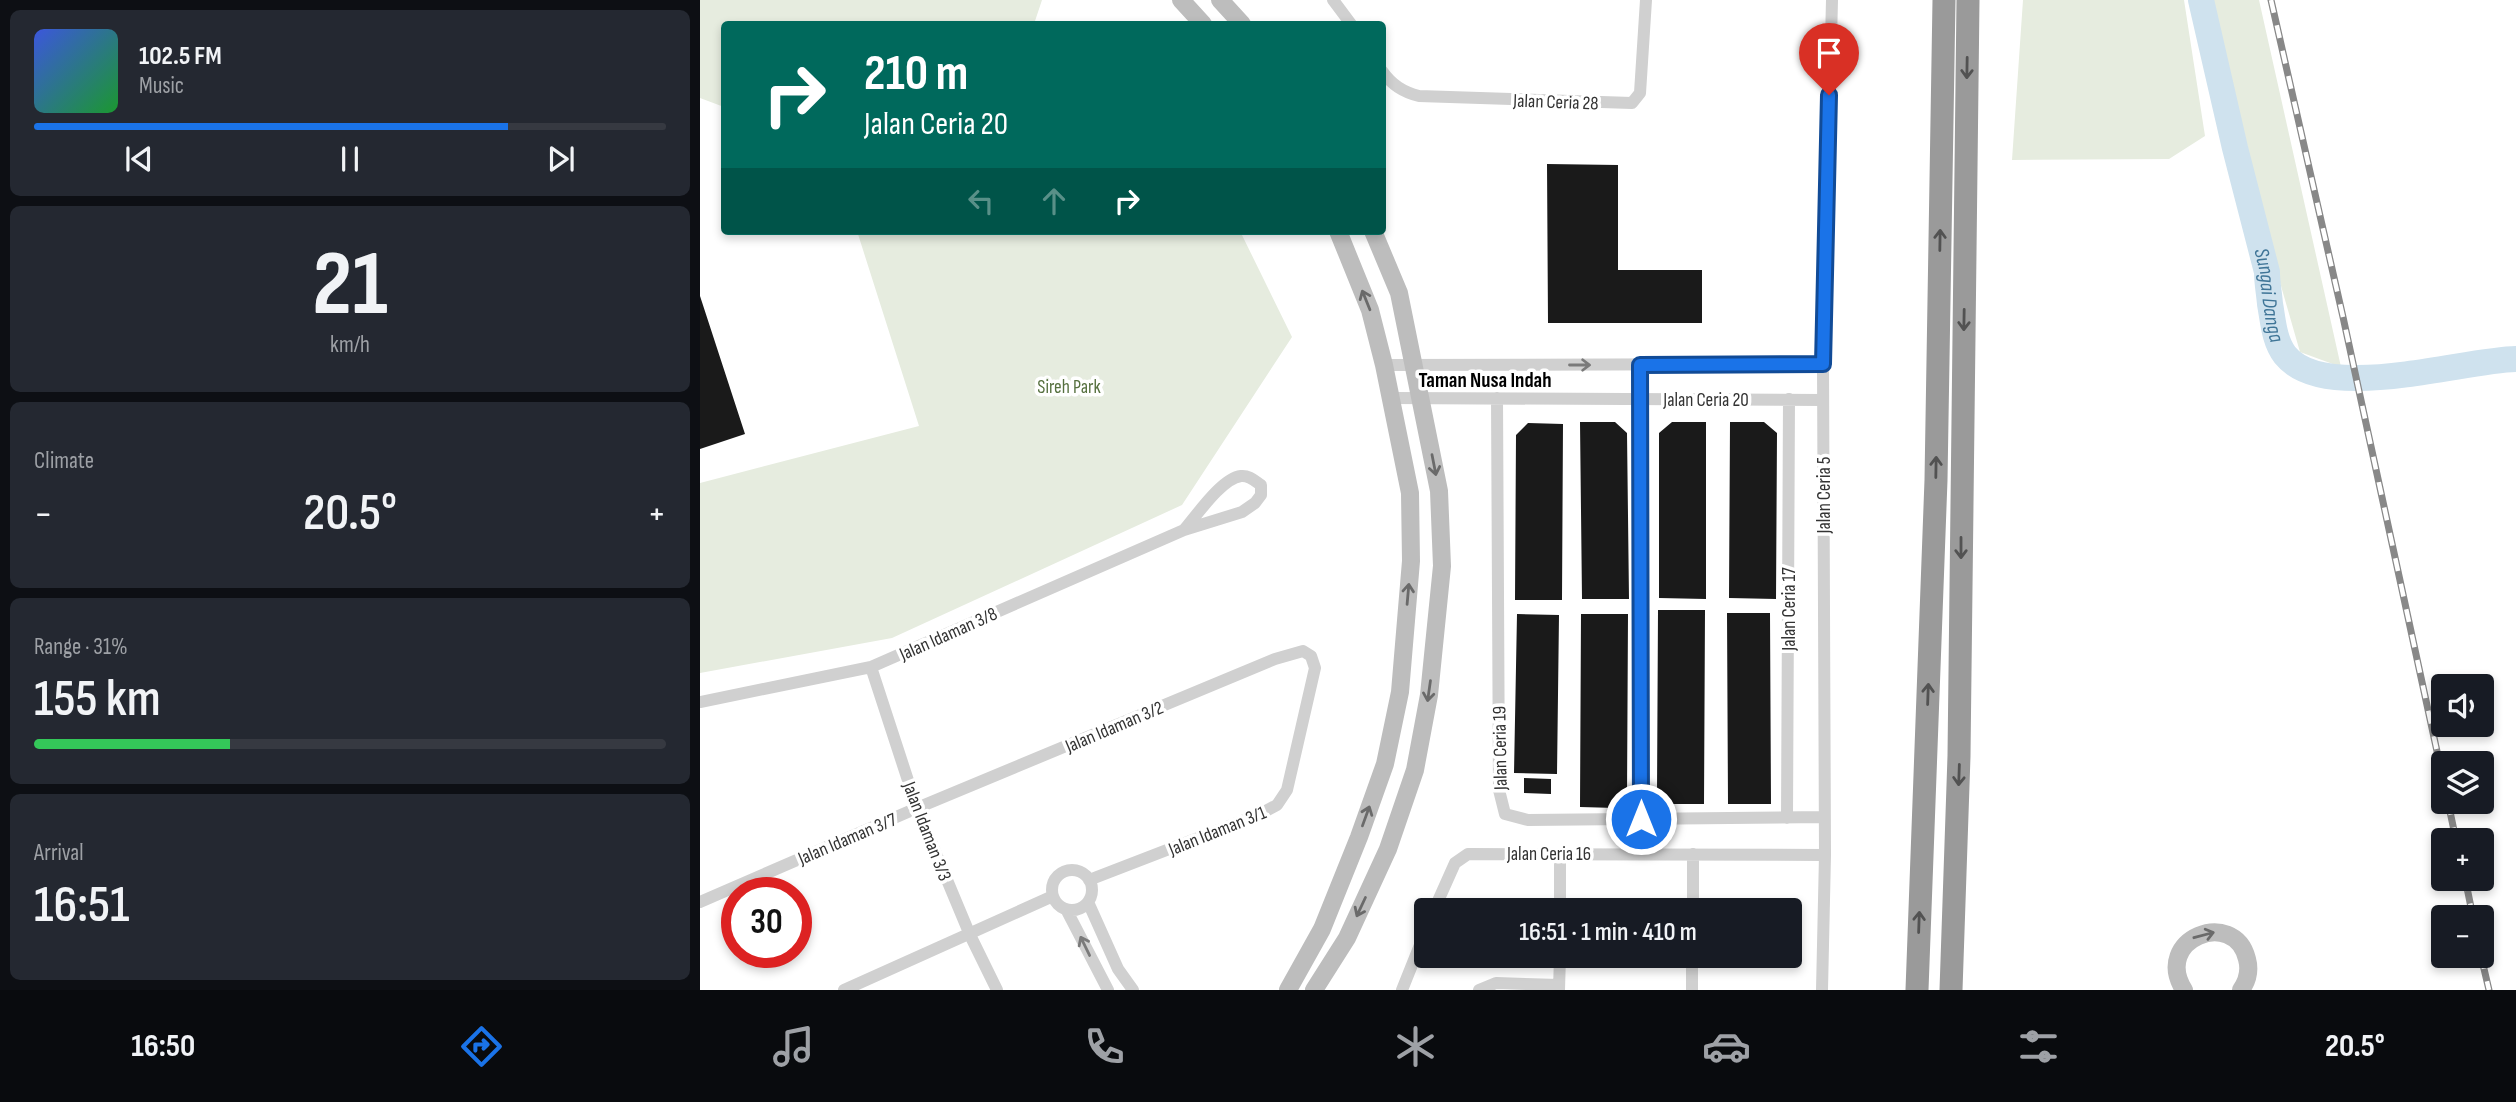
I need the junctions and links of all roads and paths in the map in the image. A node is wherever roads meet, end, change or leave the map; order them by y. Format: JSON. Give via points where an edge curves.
{"nodes":[{"id":1,"x":1181,"y":0,"type":"edge"},
{"id":2,"x":1220,"y":0,"type":"edge"},
{"id":3,"x":1333,"y":0,"type":"edge"},
{"id":4,"x":1646,"y":0,"type":"edge"},
{"id":5,"x":1832,"y":0,"type":"edge"},
{"id":6,"x":1944,"y":0,"type":"edge"},
{"id":7,"x":1969,"y":0,"type":"edge"},
{"id":8,"x":1200,"y":21,"type":"edge"},
{"id":9,"x":1239,"y":21,"type":"edge"},
{"id":10,"x":1348,"y":21,"type":"edge"},
{"id":11,"x":1386,"y":75,"type":"edge"},
{"id":12,"x":1340,"y":235,"type":"edge"},
{"id":13,"x":1375,"y":235,"type":"edge"},
{"id":14,"x":1823,"y":364,"type":"junction"},
{"id":15,"x":1384,"y":365,"type":"junction"},
{"id":16,"x":1640,"y":365,"type":"junction"},
{"id":17,"x":1414,"y":366,"type":"junction"},
{"id":18,"x":1391,"y":398,"type":"junction"},
{"id":19,"x":1420,"y":398,"type":"junction"},
{"id":20,"x":1497,"y":398,"type":"junction"},
{"id":21,"x":1640,"y":399,"type":"junction"},
{"id":22,"x":1789,"y":400,"type":"junction"},
{"id":23,"x":1823,"y":400,"type":"junction"},
{"id":24,"x":1184,"y":530,"type":"junction"},
{"id":25,"x":1311,"y":656,"type":"joint"},
{"id":26,"x":871,"y":667,"type":"junction"},
{"id":27,"x":700,"y":702,"type":"edge"},
{"id":28,"x":917,"y":808,"type":"junction"},
{"id":29,"x":1824,"y":817,"type":"junction"},
{"id":30,"x":1787,"y":818,"type":"junction"},
{"id":31,"x":1641,"y":819,"type":"junction"},
{"id":32,"x":1560,"y":853,"type":"junction"},
{"id":33,"x":1693,"y":854,"type":"junction"},
{"id":34,"x":1825,"y":855,"type":"junction"},
{"id":35,"x":1089,"y":880,"type":"junction"},
{"id":36,"x":1053,"y":896,"type":"junction"},
{"id":37,"x":1439,"y":898,"type":"edge"},
{"id":38,"x":1560,"y":898,"type":"edge"},
{"id":39,"x":1693,"y":898,"type":"edge"},
{"id":40,"x":700,"y":902,"type":"edge"},
{"id":41,"x":1088,"y":902,"type":"junction"},
{"id":42,"x":1066,"y":909,"type":"junction"},
{"id":43,"x":970,"y":935,"type":"junction"},
{"id":44,"x":1414,"y":960,"type":"edge"},
{"id":45,"x":1560,"y":968,"type":"edge"},
{"id":46,"x":1692,"y":968,"type":"edge"},
{"id":47,"x":2246,"y":986,"type":"edge"},
{"id":48,"x":1559,"y":987,"type":"edge"},
{"id":49,"x":845,"y":990,"type":"edge"},
{"id":50,"x":997,"y":990,"type":"edge"},
{"id":51,"x":1108,"y":990,"type":"edge"},
{"id":52,"x":1133,"y":990,"type":"edge"},
{"id":53,"x":1288,"y":990,"type":"edge"},
{"id":54,"x":1314,"y":990,"type":"edge"},
{"id":55,"x":1402,"y":990,"type":"edge"},
{"id":56,"x":1479,"y":990,"type":"edge"},
{"id":57,"x":1692,"y":990,"type":"edge"},
{"id":58,"x":1822,"y":990,"type":"edge"},
{"id":59,"x":1917,"y":990,"type":"edge"},
{"id":60,"x":1951,"y":990,"type":"edge"},
{"id":61,"x":2184,"y":990,"type":"edge"}],
"edges":[{"from":1,"to":8,"type":"main road"},
{"from":2,"to":9,"type":"main road"},
{"from":3,"to":10,"type":"street"},
{"from":4,"to":11,"type":"street","name":"Jalan Ceria 28","via":[[1640,93],[1632,103],[1419,96],[1398,88]]},
{"from":5,"to":14,"type":"street","name":"Jalan Ceria 5"},
{"from":59,"to":6,"type":"highway","one_way":true,"via":[[1936,480]]},
{"from":7,"to":60,"type":"highway","one_way":true,"via":[[1959,756]]},
{"from":15,"to":12,"type":"main road","one_way":true,"via":[[1370,310]]},
{"from":13,"to":17,"type":"main road","via":[[1399,293]]},
{"from":14,"to":16,"type":"street","name":"Jalan Ceria 20"},
{"from":14,"to":23,"type":"street","name":"Jalan Ceria 5"},
{"from":15,"to":17,"type":"street","name":"Jalan Ceria 20"},
{"from":15,"to":18,"type":"main road"},
{"from":17,"to":16,"type":"street","name":"Jalan Ceria 20","one_way":true},
{"from":16,"to":21,"type":"street"},
{"from":17,"to":19,"type":"main road"},
{"from":18,"to":19,"type":"street","name":"Jalan Ceria 20"},
{"from":53,"to":18,"type":"main road","one_way":true,"via":[[1322,929],[1359,837],[1385,764],[1400,692],[1411,561],[1410,493]]},
{"from":19,"to":20,"type":"street","name":"Jalan Ceria 20"},
{"from":19,"to":54,"type":"main road","one_way":true,"via":[[1439,491],[1442,566],[1429,695],[1415,770],[1388,849],[1347,938]]},
{"from":20,"to":21,"type":"street","name":"Jalan Ceria 20"},
{"from":20,"to":31,"type":"street","name":"Jalan Ceria 19","via":[[1501,803],[1505,814],[1528,820]]},
{"from":21,"to":22,"type":"street","name":"Jalan Ceria 20"},
{"from":21,"to":31,"type":"street"},
{"from":22,"to":23,"type":"street","name":"Jalan Ceria 20"},
{"from":22,"to":30,"type":"street","name":"Jalan Ceria 17"},
{"from":23,"to":29,"type":"street","name":"Jalan Ceria 5"},
{"from":24,"to":24,"type":"street","name":"Jalan Idaman 3/8","via":[[1227,481],[1242,476],[1261,485],[1261,495],[1242,512]]},
{"from":24,"to":26,"type":"street","name":"Jalan Idaman 3/8"},
{"from":25,"to":28,"type":"street","name":"Jalan Idaman 3/2","via":[[1303,651],[1275,659]]},
{"from":25,"to":35,"type":"street","name":"Jalan Idaman 3/1","via":[[1315,668],[1294,763],[1287,790],[1277,805]]},
{"from":26,"to":27,"type":"street","name":"Jalan Idaman 3/8"},
{"from":26,"to":28,"type":"street","name":"Jalan Idaman 3/3"},
{"from":28,"to":40,"type":"street","name":"Jalan Idaman 3/7"},
{"from":28,"to":43,"type":"street","name":"Jalan Idaman 3/3"},
{"from":29,"to":30,"type":"street","name":"Jalan Ceria 19"},
{"from":29,"to":34,"type":"street","name":"Jalan Ceria 5"},
{"from":30,"to":31,"type":"street","name":"Jalan Ceria 19"},
{"from":32,"to":33,"type":"street","name":"Jalan Ceria 16"},
{"from":32,"to":37,"type":"street","name":"Jalan Ceria 16","via":[[1468,854],[1455,863]]},
{"from":32,"to":38,"type":"street"},
{"from":33,"to":34,"type":"street","name":"Jalan Ceria 16"},
{"from":33,"to":39,"type":"street"},
{"from":34,"to":58,"type":"street","name":"Jalan Ceria 5"},
{"from":35,"to":36,"type":"street","via":[[1080,871],[1067,870],[1056,877]]},
{"from":35,"to":41,"type":"street"},
{"from":36,"to":42,"type":"street"},
{"from":36,"to":43,"type":"street"},
{"from":41,"to":42,"type":"street"},
{"from":41,"to":52,"type":"street","via":[[1118,969]]},
{"from":51,"to":42,"type":"street","one_way":true},
{"from":43,"to":49,"type":"street"},
{"from":43,"to":50,"type":"street","name":"Jalan Idaman 3/3"},
{"from":44,"to":55,"type":"street"},
{"from":45,"to":48,"type":"street"},
{"from":46,"to":57,"type":"street"},
{"from":61,"to":47,"type":"main road","one_way":true,"via":[[2177,977],[2179,953],[2195,936],[2207,932],[2230,936],[2246,953]]},
{"from":48,"to":56,"type":"street","via":[[1496,984]]}]}
